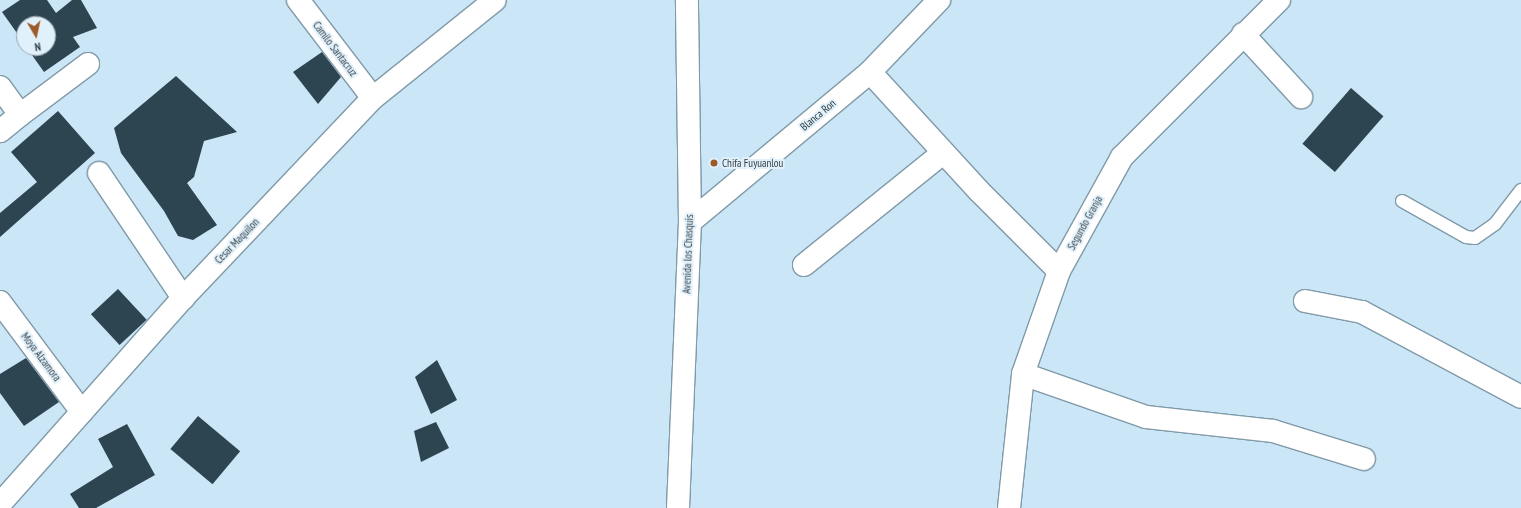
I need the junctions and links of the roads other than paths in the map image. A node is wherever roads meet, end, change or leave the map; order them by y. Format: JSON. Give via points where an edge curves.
{"nodes":[{"id":1,"x":298,"y":0,"type":"edge"},
{"id":2,"x":495,"y":0,"type":"edge"},
{"id":3,"x":687,"y":0,"type":"edge"},
{"id":4,"x":940,"y":0,"type":"edge"},
{"id":5,"x":1279,"y":0,"type":"edge"},
{"id":6,"x":1243,"y":34,"type":"junction"},
{"id":7,"x":88,"y":64,"type":"dead end"},
{"id":8,"x":870,"y":72,"type":"junction"},
{"id":9,"x":0,"y":87,"type":"edge"},
{"id":10,"x":373,"y":98,"type":"junction"},
{"id":11,"x":1302,"y":98,"type":"dead end"},
{"id":12,"x":20,"y":115,"type":"junction"},
{"id":13,"x":0,"y":131,"type":"edge"},
{"id":14,"x":943,"y":153,"type":"junction"},
{"id":15,"x":99,"y":173,"type":"dead end"},
{"id":16,"x":1521,"y":190,"type":"edge"},
{"id":17,"x":1402,"y":201,"type":"dead end"},
{"id":18,"x":690,"y":222,"type":"junction"},
{"id":19,"x":804,"y":265,"type":"dead end"},
{"id":20,"x":1059,"y":271,"type":"junction"},
{"id":21,"x":183,"y":298,"type":"junction"},
{"id":22,"x":1305,"y":301,"type":"dead end"},
{"id":23,"x":0,"y":302,"type":"edge"},
{"id":24,"x":1023,"y":374,"type":"junction"},
{"id":25,"x":1521,"y":397,"type":"edge"},
{"id":26,"x":82,"y":412,"type":"junction"},
{"id":27,"x":1364,"y":459,"type":"dead end"},
{"id":28,"x":0,"y":504,"type":"edge"},
{"id":29,"x":678,"y":508,"type":"edge"},
{"id":30,"x":1009,"y":508,"type":"edge"}],
"edges":[{"from":1,"to":10,"type":"street","name":"Camilo Santacruz"},
{"from":2,"to":10,"type":"street","name":"Cesar Maquilon"},
{"from":3,"to":18,"type":"street","name":"Avenida los Chasquis"},
{"from":4,"to":8,"type":"street","name":"Blanca Ron"},
{"from":5,"to":6,"type":"street","name":"Segundo Granja"},
{"from":6,"to":11,"type":"street"},
{"from":6,"to":20,"type":"street","name":"Segundo Granja","via":[[1122,157]]},
{"from":7,"to":12,"type":"street"},
{"from":8,"to":14,"type":"street"},
{"from":8,"to":18,"type":"street","name":"Blanca Ron"},
{"from":9,"to":12,"type":"street"},
{"from":10,"to":21,"type":"street","name":"Cesar Maquilon"},
{"from":12,"to":13,"type":"street"},
{"from":14,"to":19,"type":"street"},
{"from":14,"to":20,"type":"street"},
{"from":15,"to":21,"type":"street"},
{"from":16,"to":17,"type":"lane","via":[[1495,224],[1475,238],[1466,237]]},
{"from":18,"to":29,"type":"street","name":"Avenida los Chasquis"},
{"from":20,"to":24,"type":"street","name":"Segundo Granja"},
{"from":21,"to":26,"type":"street","name":"Cesar Maquilon"},
{"from":22,"to":25,"type":"street","via":[[1362,312]]},
{"from":23,"to":26,"type":"street","name":"Moya Alzamora"},
{"from":24,"to":27,"type":"street","via":[[1146,417],[1273,431]]},
{"from":24,"to":30,"type":"street","name":"Segundo Granja"},
{"from":26,"to":28,"type":"street","name":"Cesar Maquilon"}]}
